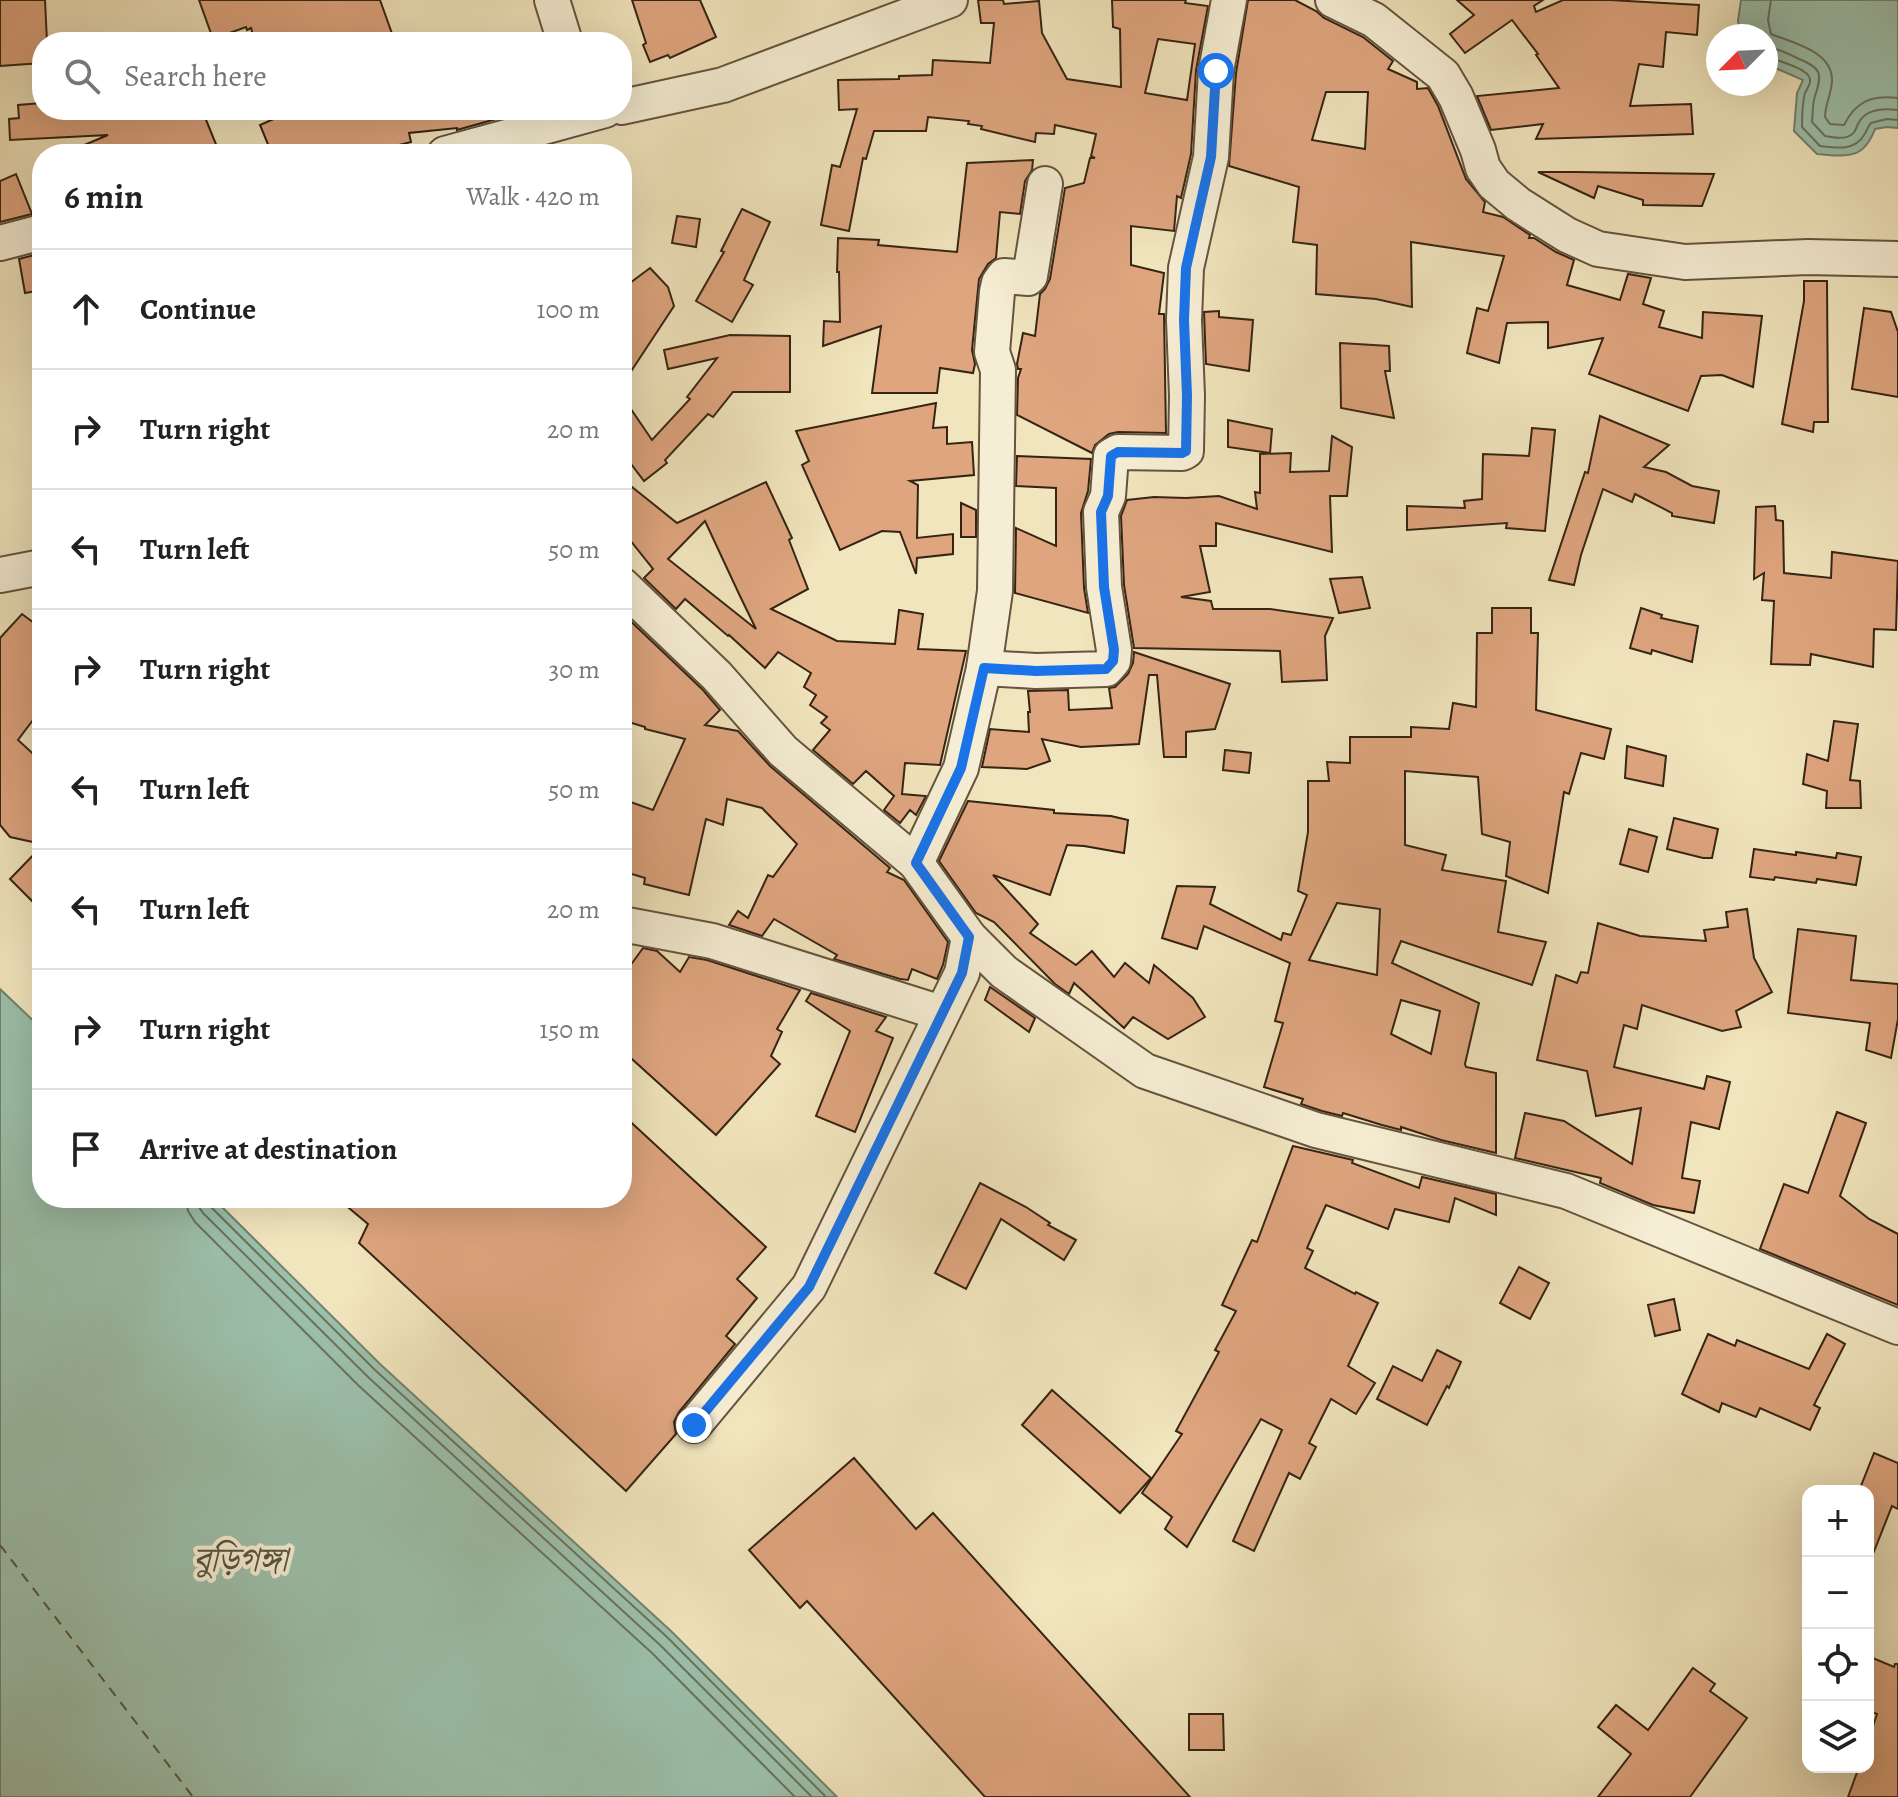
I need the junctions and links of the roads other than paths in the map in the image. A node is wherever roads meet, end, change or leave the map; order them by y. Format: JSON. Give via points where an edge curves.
{"nodes":[{"id":1,"x":552,"y":0,"type":"edge"},
{"id":2,"x":950,"y":0,"type":"edge"},
{"id":3,"x":1229,"y":0,"type":"edge"},
{"id":4,"x":1333,"y":0,"type":"edge"},
{"id":5,"x":562,"y":32,"type":"edge"},
{"id":6,"x":632,"y":105,"type":"edge"},
{"id":7,"x":563,"y":120,"type":"edge"},
{"id":8,"x":480,"y":144,"type":"edge"},
{"id":9,"x":1045,"y":184,"type":"dead end"},
{"id":10,"x":32,"y":235,"type":"edge"},
{"id":11,"x":0,"y":243,"type":"edge"},
{"id":12,"x":1898,"y":259,"type":"edge"},
{"id":13,"x":32,"y":569,"type":"edge"},
{"id":14,"x":0,"y":575,"type":"edge"},
{"id":15,"x":632,"y":595,"type":"edge"},
{"id":16,"x":984,"y":668,"type":"junction"},
{"id":17,"x":916,"y":863,"type":"junction"},
{"id":18,"x":632,"y":926,"type":"edge"},
{"id":19,"x":969,"y":937,"type":"junction"},
{"id":20,"x":941,"y":1013,"type":"junction"},
{"id":21,"x":1898,"y":1327,"type":"edge"},
{"id":22,"x":694,"y":1425,"type":"dead end"}],
"edges":[{"from":1,"to":5,"type":"street"},
{"from":2,"to":6,"type":"street","via":[[723,85]]},
{"from":3,"to":16,"type":"street","via":[[1216,71],[1211,157],[1186,268],[1186,451],[1111,456],[1108,496],[1101,512],[1113,661],[1106,669]]},
{"from":4,"to":12,"type":"street","via":[[1374,20],[1443,75],[1494,184],[1567,235],[1598,249],[1685,262]]},
{"from":7,"to":8,"type":"street"},
{"from":9,"to":16,"type":"street","via":[[1030,276],[1004,276],[997,292],[992,352],[998,370],[995,591]]},
{"from":10,"to":11,"type":"street"},
{"from":13,"to":14,"type":"street"},
{"from":15,"to":17,"type":"street","via":[[717,676],[783,751]]},
{"from":16,"to":17,"type":"street","via":[[961,768]]},
{"from":17,"to":19,"type":"street"},
{"from":18,"to":20,"type":"street","via":[[712,941]]},
{"from":19,"to":20,"type":"street","via":[[962,973]]},
{"from":19,"to":21,"type":"street","via":[[1004,972],[1145,1071],[1316,1130],[1566,1191]]},
{"from":20,"to":22,"type":"street","via":[[809,1287]]}]}
